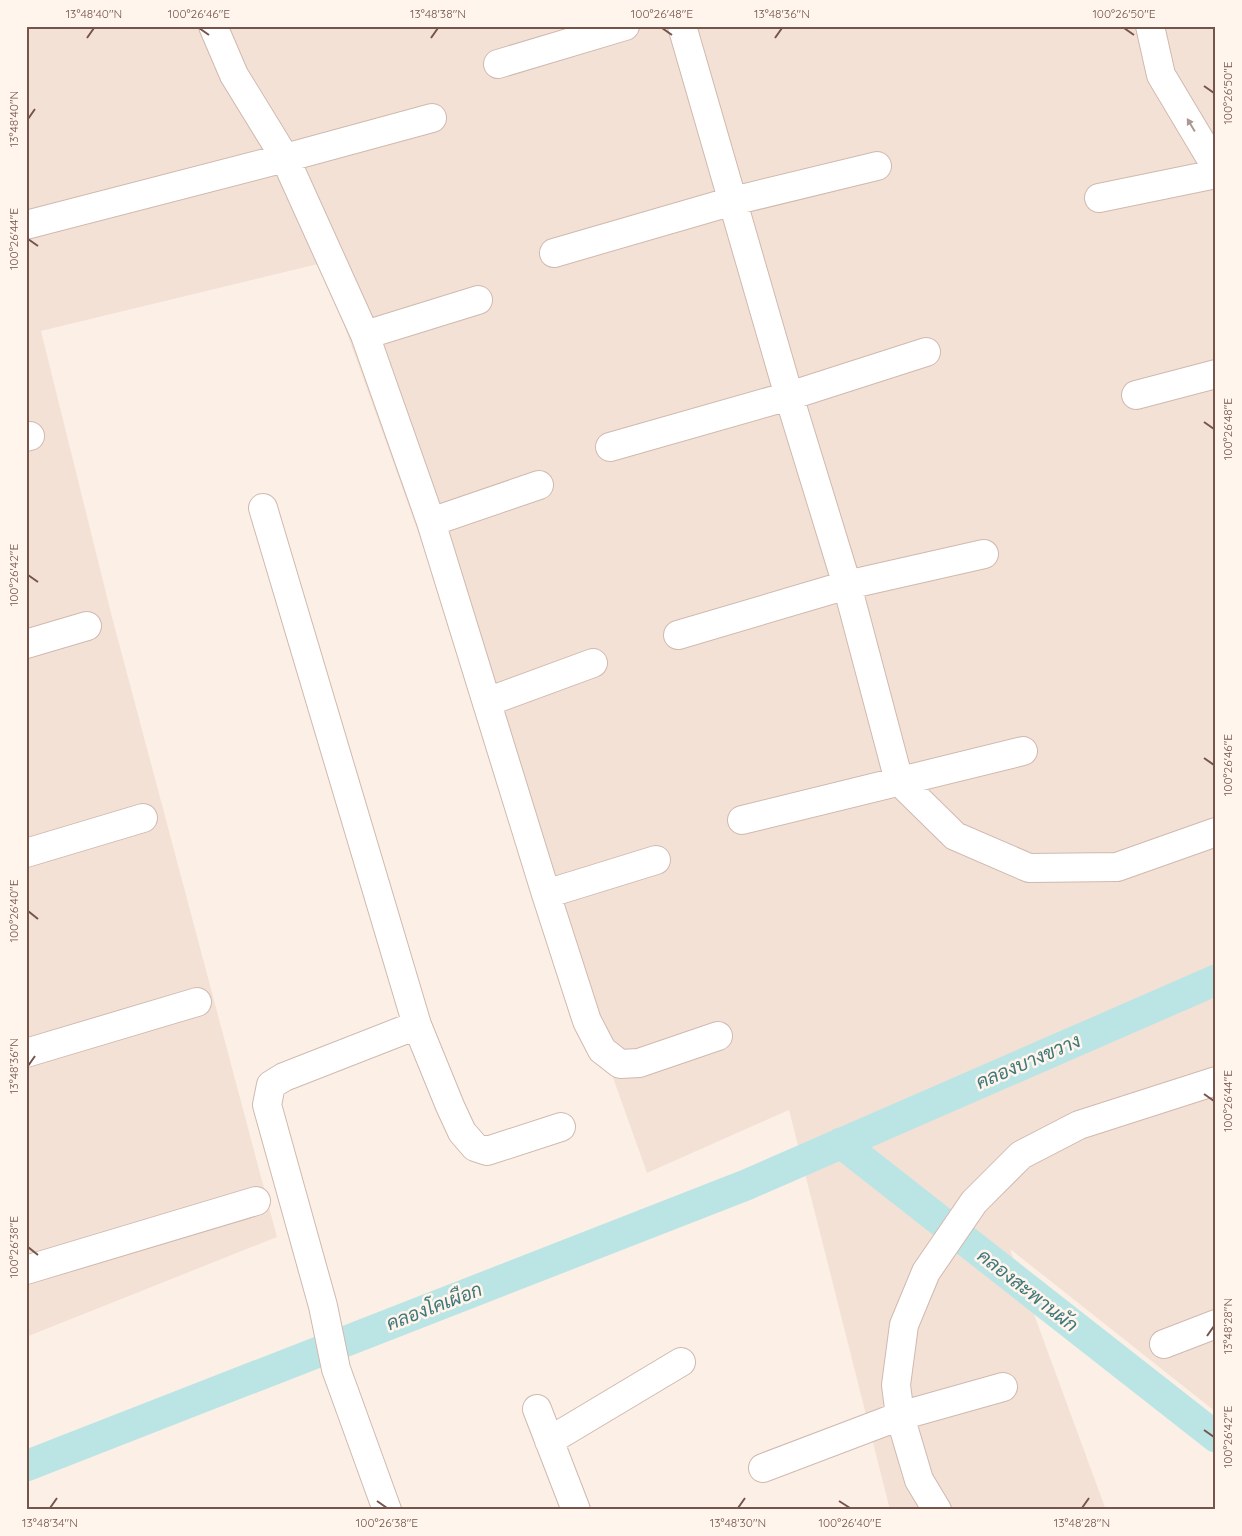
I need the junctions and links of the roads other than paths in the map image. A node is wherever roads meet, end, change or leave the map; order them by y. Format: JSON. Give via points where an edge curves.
{"nodes":[{"id":1,"x":213,"y":26,"type":"edge"},
{"id":2,"x":625,"y":26,"type":"edge"},
{"id":3,"x":682,"y":26,"type":"edge"},
{"id":4,"x":1150,"y":26,"type":"edge"},
{"id":5,"x":498,"y":64,"type":"dead end"},
{"id":6,"x":432,"y":118,"type":"dead end"},
{"id":7,"x":285,"y":158,"type":"junction"},
{"id":8,"x":877,"y":166,"type":"dead end"},
{"id":9,"x":1216,"y":167,"type":"edge"},
{"id":10,"x":1216,"y":174,"type":"edge"},
{"id":11,"x":1099,"y":198,"type":"dead end"},
{"id":12,"x":733,"y":201,"type":"junction"},
{"id":13,"x":26,"y":224,"type":"edge"},
{"id":14,"x":554,"y":253,"type":"dead end"},
{"id":15,"x":478,"y":300,"type":"dead end"},
{"id":16,"x":364,"y":335,"type":"junction"},
{"id":17,"x":926,"y":352,"type":"dead end"},
{"id":18,"x":1216,"y":374,"type":"edge"},
{"id":19,"x":1136,"y":395,"type":"dead end"},
{"id":20,"x":789,"y":396,"type":"junction"},
{"id":21,"x":610,"y":447,"type":"dead end"},
{"id":22,"x":539,"y":484,"type":"dead end"},
{"id":23,"x":263,"y":508,"type":"dead end"},
{"id":24,"x":431,"y":522,"type":"junction"},
{"id":25,"x":984,"y":554,"type":"dead end"},
{"id":26,"x":847,"y":585,"type":"junction"},
{"id":27,"x":87,"y":626,"type":"dead end"},
{"id":28,"x":678,"y":635,"type":"dead end"},
{"id":29,"x":26,"y":644,"type":"edge"},
{"id":30,"x":593,"y":663,"type":"dead end"},
{"id":31,"x":486,"y":702,"type":"junction"},
{"id":32,"x":1023,"y":751,"type":"dead end"},
{"id":33,"x":899,"y":781,"type":"junction"},
{"id":34,"x":143,"y":818,"type":"dead end"},
{"id":35,"x":742,"y":820,"type":"dead end"},
{"id":36,"x":1216,"y":832,"type":"edge"},
{"id":37,"x":26,"y":854,"type":"edge"},
{"id":38,"x":656,"y":860,"type":"dead end"},
{"id":39,"x":546,"y":894,"type":"junction"},
{"id":40,"x":197,"y":1002,"type":"dead end"},
{"id":41,"x":417,"y":1025,"type":"junction"},
{"id":42,"x":718,"y":1036,"type":"dead end"},
{"id":43,"x":26,"y":1053,"type":"edge"},
{"id":44,"x":1216,"y":1081,"type":"edge"},
{"id":45,"x":561,"y":1127,"type":"dead end"},
{"id":46,"x":256,"y":1201,"type":"dead end"},
{"id":47,"x":26,"y":1270,"type":"edge"},
{"id":48,"x":1216,"y":1324,"type":"edge"},
{"id":49,"x":1164,"y":1344,"type":"dead end"},
{"id":50,"x":680,"y":1362,"type":"dead end"},
{"id":51,"x":1003,"y":1387,"type":"dead end"},
{"id":52,"x":537,"y":1409,"type":"dead end"},
{"id":53,"x":900,"y":1416,"type":"junction"},
{"id":54,"x":550,"y":1441,"type":"junction"},
{"id":55,"x":763,"y":1468,"type":"dead end"},
{"id":56,"x":387,"y":1510,"type":"edge"},
{"id":57,"x":576,"y":1510,"type":"edge"},
{"id":58,"x":937,"y":1510,"type":"edge"}],
"edges":[{"from":1,"to":7,"type":"street","via":[[234,75]]},
{"from":2,"to":5,"type":"street"},
{"from":3,"to":12,"type":"street"},
{"from":9,"to":4,"type":"street","one_way":true,"via":[[1161,75]]},
{"from":6,"to":7,"type":"street"},
{"from":7,"to":13,"type":"street"},
{"from":7,"to":16,"type":"street"},
{"from":8,"to":12,"type":"street"},
{"from":10,"to":11,"type":"street"},
{"from":12,"to":14,"type":"street"},
{"from":12,"to":20,"type":"street"},
{"from":15,"to":16,"type":"street"},
{"from":16,"to":24,"type":"street"},
{"from":17,"to":20,"type":"street"},
{"from":18,"to":19,"type":"street"},
{"from":20,"to":21,"type":"street"},
{"from":20,"to":26,"type":"street"},
{"from":22,"to":24,"type":"street"},
{"from":23,"to":41,"type":"street"},
{"from":24,"to":31,"type":"street"},
{"from":25,"to":26,"type":"street"},
{"from":26,"to":28,"type":"street"},
{"from":26,"to":33,"type":"street"},
{"from":27,"to":29,"type":"street"},
{"from":30,"to":31,"type":"street"},
{"from":31,"to":39,"type":"street"},
{"from":32,"to":33,"type":"street"},
{"from":33,"to":35,"type":"street"},
{"from":33,"to":36,"type":"street","via":[[955,836],[1029,868],[1117,867]]},
{"from":34,"to":37,"type":"street"},
{"from":38,"to":39,"type":"street"},
{"from":39,"to":42,"type":"street","via":[[588,1021],[602,1050],[620,1064],[639,1063]]},
{"from":40,"to":43,"type":"street"},
{"from":41,"to":45,"type":"street","via":[[462,1132],[475,1147],[487,1151]]},
{"from":41,"to":56,"type":"street","via":[[284,1077],[271,1085],[266,1105],[323,1306],[336,1369]]},
{"from":44,"to":53,"type":"street","via":[[1079,1125],[1021,1155],[974,1202],[926,1272],[904,1325],[896,1385]]},
{"from":46,"to":47,"type":"street"},
{"from":48,"to":49,"type":"street"},
{"from":50,"to":54,"type":"street"},
{"from":51,"to":53,"type":"street"},
{"from":52,"to":54,"type":"street"},
{"from":53,"to":55,"type":"street"},
{"from":53,"to":58,"type":"street","via":[[919,1480]]},
{"from":54,"to":57,"type":"street"}]}
